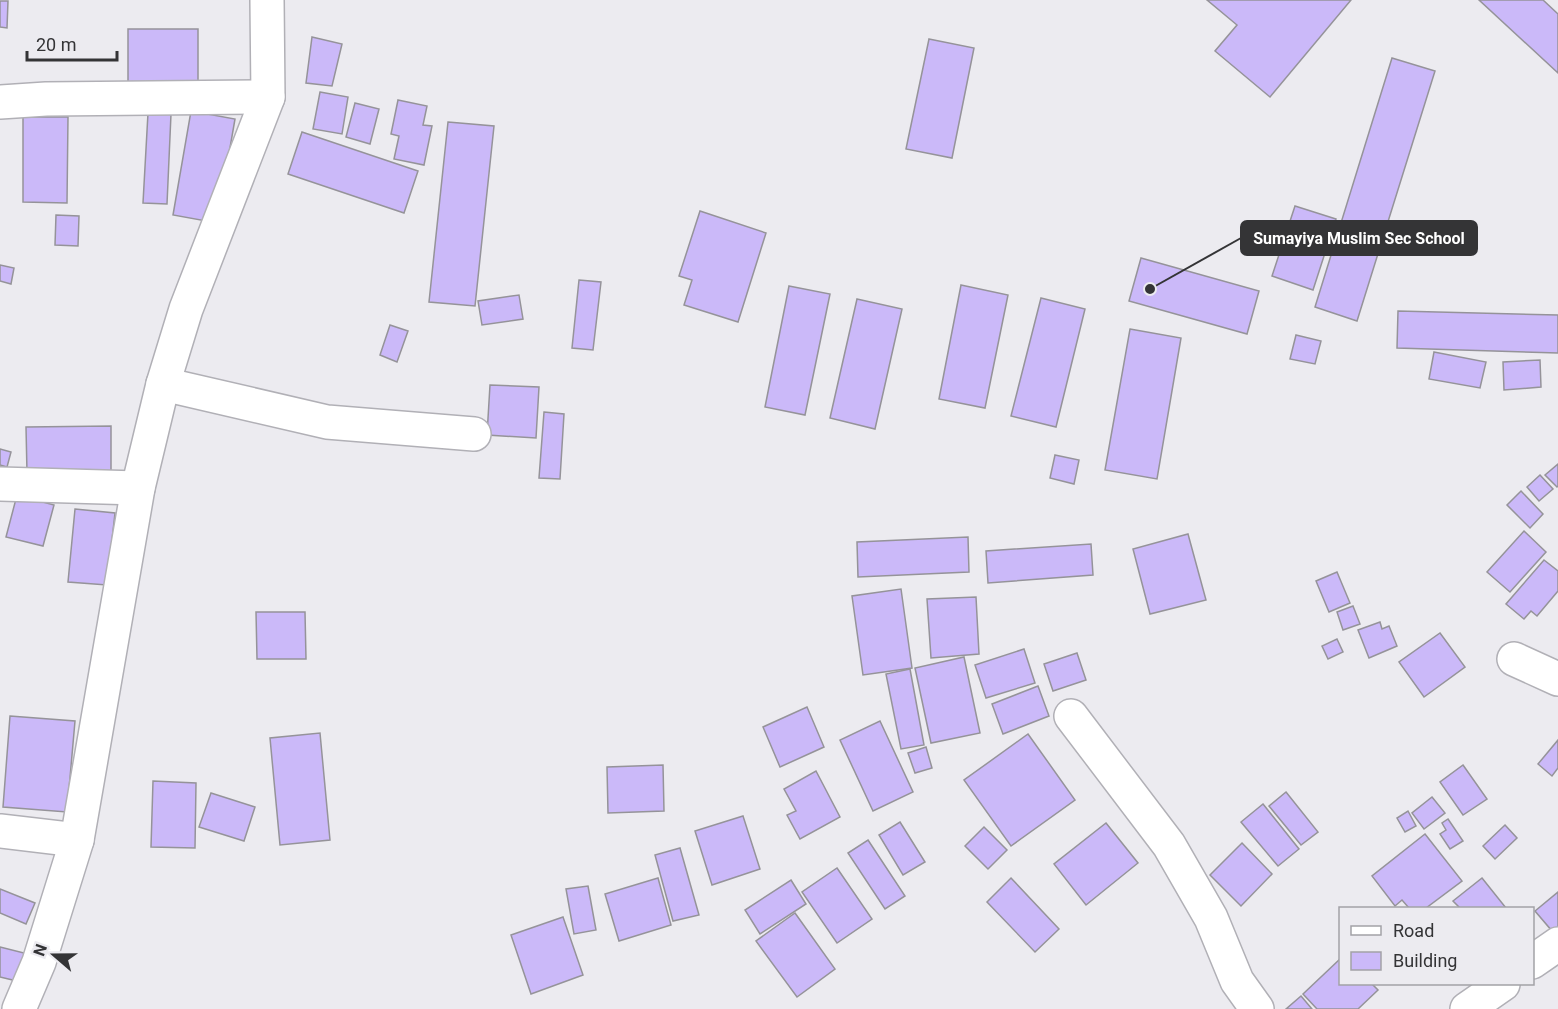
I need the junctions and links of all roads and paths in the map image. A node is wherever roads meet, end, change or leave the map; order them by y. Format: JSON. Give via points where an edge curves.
{"nodes":[{"id":1,"x":267,"y":0,"type":"edge"},
{"id":2,"x":268,"y":97,"type":"junction"},
{"id":3,"x":0,"y":102,"type":"edge"},
{"id":4,"x":163,"y":384,"type":"junction"},
{"id":5,"x":474,"y":434,"type":"dead end"},
{"id":6,"x":0,"y":484,"type":"edge"},
{"id":7,"x":138,"y":488,"type":"junction"},
{"id":8,"x":1514,"y":659,"type":"dead end"},
{"id":9,"x":1558,"y":679,"type":"edge"},
{"id":10,"x":1071,"y":716,"type":"dead end"},
{"id":11,"x":0,"y":831,"type":"edge"},
{"id":12,"x":76,"y":840,"type":"junction"},
{"id":13,"x":1558,"y":944,"type":"edge"},
{"id":14,"x":1534,"y":962,"type":"edge"},
{"id":15,"x":1502,"y":985,"type":"edge"},
{"id":16,"x":19,"y":1009,"type":"edge"},
{"id":17,"x":1257,"y":1009,"type":"edge"},
{"id":18,"x":1467,"y":1009,"type":"edge"}],
"edges":[{"from":1,"to":2,"type":"street"},
{"from":2,"to":3,"type":"street"},
{"from":2,"to":4,"type":"street","via":[[186,309]]},
{"from":4,"to":5,"type":"street","via":[[327,422]]},
{"from":4,"to":7,"type":"street"},
{"from":6,"to":7,"type":"street"},
{"from":7,"to":12,"type":"street"},
{"from":8,"to":9,"type":"street"},
{"from":10,"to":17,"type":"street","via":[[1169,846],[1211,918],[1237,981]]},
{"from":11,"to":12,"type":"street"},
{"from":12,"to":16,"type":"street","via":[[39,963]]},
{"from":13,"to":14,"type":"street"},
{"from":15,"to":18,"type":"street"}]}
